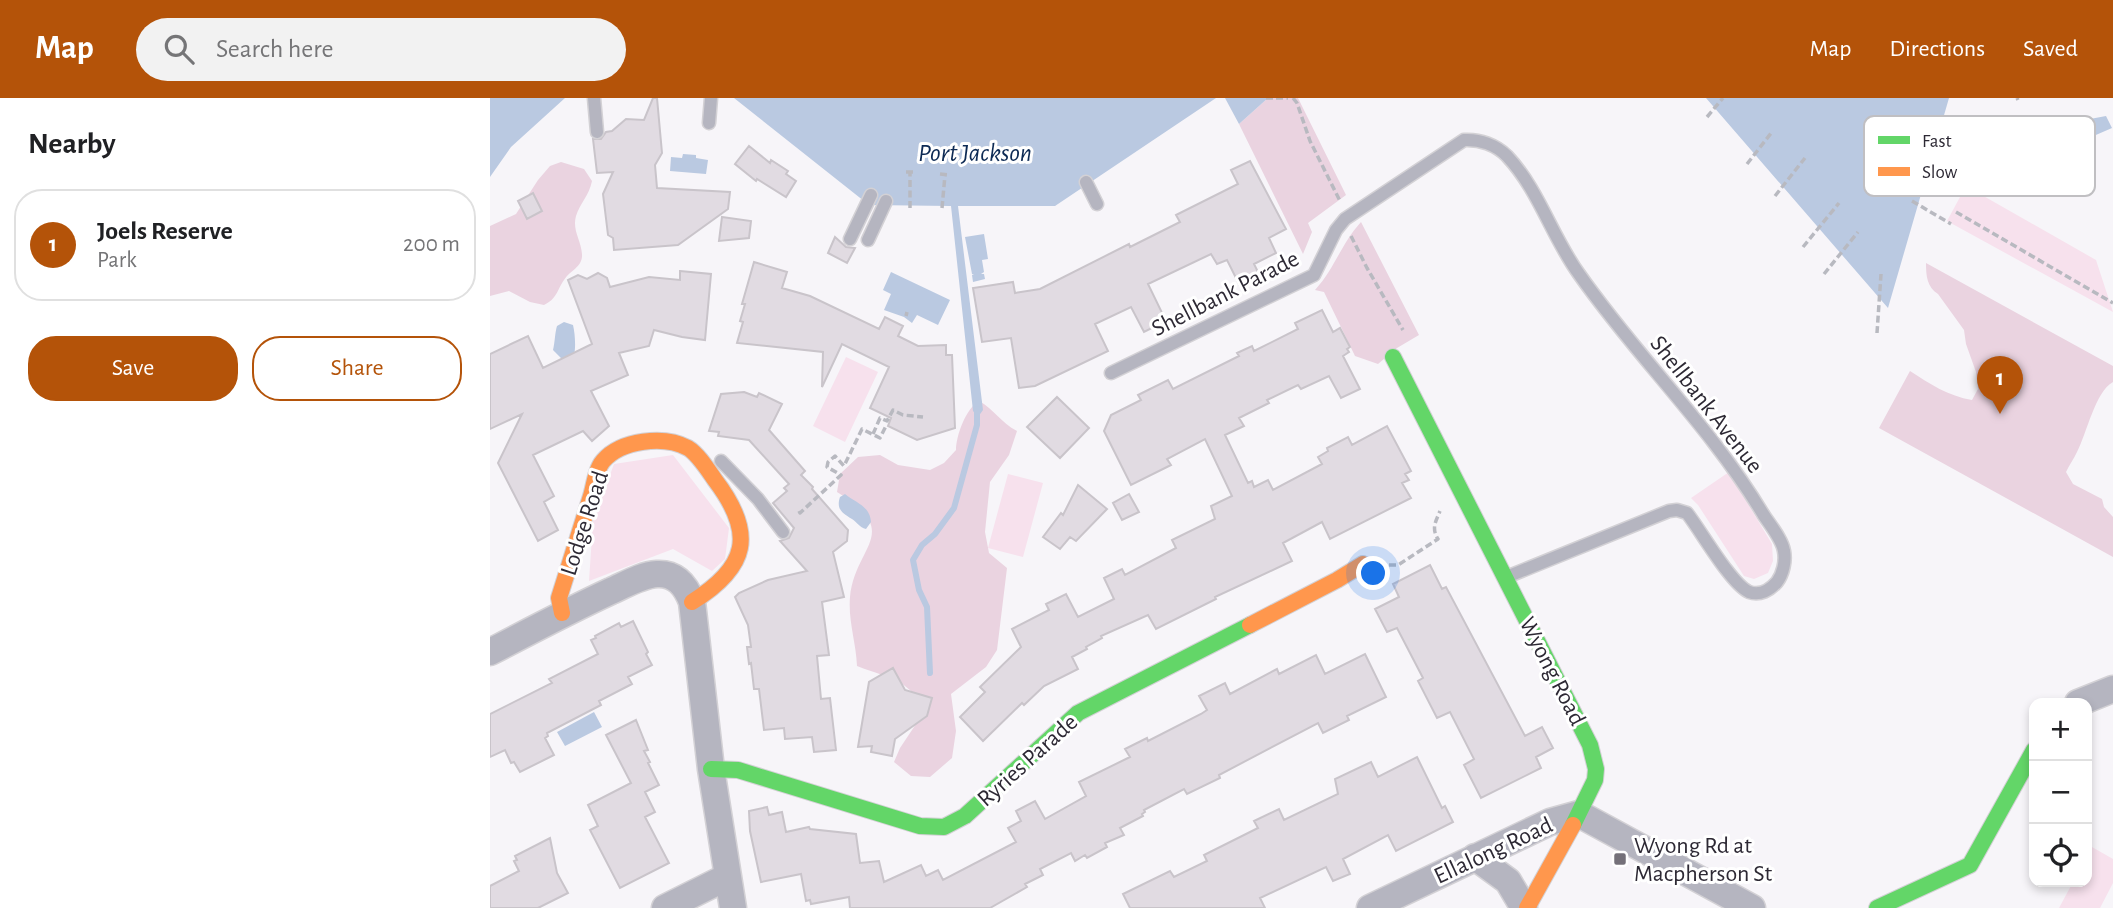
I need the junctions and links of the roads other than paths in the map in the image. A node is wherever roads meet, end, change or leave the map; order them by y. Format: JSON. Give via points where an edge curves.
{"nodes":[{"id":1,"x":594,"y":98,"type":"edge"},
{"id":2,"x":711,"y":98,"type":"edge"},
{"id":3,"x":709,"y":123,"type":"dead end"},
{"id":4,"x":597,"y":132,"type":"dead end"},
{"id":5,"x":1086,"y":182,"type":"dead end"},
{"id":6,"x":871,"y":195,"type":"dead end"},
{"id":7,"x":886,"y":201,"type":"dead end"},
{"id":8,"x":1097,"y":204,"type":"dead end"},
{"id":9,"x":1336,"y":230,"type":"joint"},
{"id":10,"x":850,"y":239,"type":"dead end"},
{"id":11,"x":868,"y":240,"type":"dead end"},
{"id":12,"x":1394,"y":357,"type":"dead end"},
{"id":13,"x":1111,"y":373,"type":"dead end"},
{"id":14,"x":690,"y":449,"type":"junction"},
{"id":15,"x":783,"y":532,"type":"dead end"},
{"id":16,"x":1363,"y":564,"type":"road end"},
{"id":17,"x":1505,"y":577,"type":"junction"},
{"id":18,"x":692,"y":602,"type":"junction"},
{"id":19,"x":562,"y":613,"type":"junction"},
{"id":20,"x":490,"y":652,"type":"edge"},
{"id":21,"x":2113,"y":690,"type":"edge"},
{"id":22,"x":2091,"y":698,"type":"edge"},
{"id":23,"x":2029,"y":759,"type":"edge"},
{"id":24,"x":711,"y":769,"type":"junction"},
{"id":25,"x":1579,"y":814,"type":"junction"},
{"id":26,"x":1475,"y":857,"type":"junction"},
{"id":27,"x":727,"y":877,"type":"junction"},
{"id":28,"x":664,"y":908,"type":"edge"},
{"id":29,"x":733,"y":908,"type":"edge"},
{"id":30,"x":1370,"y":908,"type":"edge"},
{"id":31,"x":1526,"y":908,"type":"edge"},
{"id":32,"x":1752,"y":908,"type":"edge"},
{"id":33,"x":1877,"y":908,"type":"edge"}],
"edges":[{"from":1,"to":4,"type":"lane"},
{"from":2,"to":3,"type":"lane"},
{"from":5,"to":8,"type":"lane"},
{"from":6,"to":10,"type":"lane"},
{"from":7,"to":11,"type":"lane"},
{"from":9,"to":13,"type":"lane","name":"Shellbank Parade","via":[[1314,275]]},
{"from":9,"to":17,"type":"lane","name":"Shellbank Avenue","via":[[1351,214],[1464,141],[1495,146],[1530,185],[1571,264],[1745,484],[1784,549],[1779,580],[1767,591],[1746,591],[1687,513],[1677,510]]},
{"from":12,"to":17,"type":"street","name":"Wyong Road"},
{"from":14,"to":15,"type":"lane","via":[[710,449]]},
{"from":14,"to":18,"type":"street","via":[[728,496],[742,528],[729,572]]},
{"from":14,"to":19,"type":"street","name":"Lodge Road","via":[[642,442],[610,453],[601,463],[559,598]]},
{"from":16,"to":24,"type":"street","name":"Ryries Parade","via":[[1078,713],[965,816],[944,827],[920,826],[738,770]]},
{"from":17,"to":25,"type":"street","name":"Wyong Road","via":[[1590,745],[1595,780]]},
{"from":18,"to":19,"type":"street","via":[[683,584],[657,574]]},
{"from":18,"to":24,"type":"street"},
{"from":19,"to":20,"type":"street"},
{"from":21,"to":22,"type":"street"},
{"from":23,"to":33,"type":"street","via":[[1970,865]]},
{"from":24,"to":27,"type":"street"},
{"from":25,"to":26,"type":"street","name":"Ellalong Road","via":[[1550,822]]},
{"from":25,"to":31,"type":"street","name":"Wyong Road"},
{"from":25,"to":32,"type":"street"},
{"from":26,"to":30,"type":"street","name":"Ellalong Road"},
{"from":26,"to":31,"type":"street","via":[[1508,881]]},
{"from":27,"to":28,"type":"street"},
{"from":27,"to":29,"type":"street"}]}
